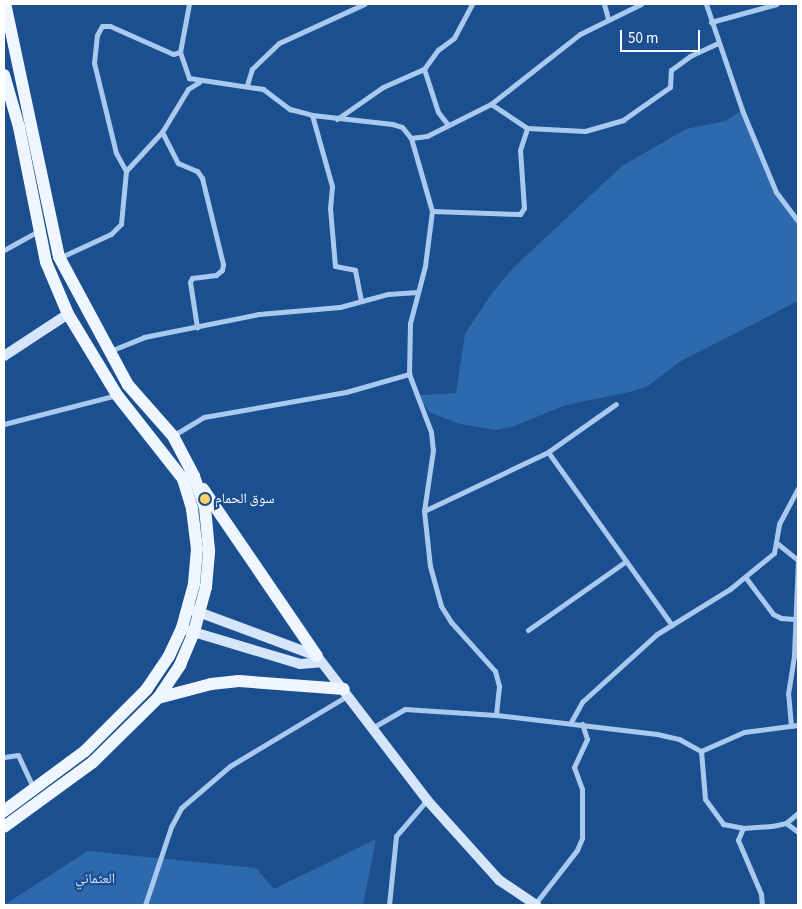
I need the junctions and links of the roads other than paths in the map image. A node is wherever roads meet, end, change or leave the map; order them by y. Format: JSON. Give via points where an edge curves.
{"nodes":[{"id":1,"x":5,"y":4,"type":"edge"},
{"id":2,"x":189,"y":4,"type":"edge"},
{"id":3,"x":364,"y":4,"type":"edge"},
{"id":4,"x":472,"y":4,"type":"edge"},
{"id":5,"x":604,"y":4,"type":"edge"},
{"id":6,"x":641,"y":4,"type":"edge"},
{"id":7,"x":706,"y":4,"type":"edge"},
{"id":8,"x":777,"y":4,"type":"edge"},
{"id":9,"x":608,"y":19,"type":"junction"},
{"id":10,"x":710,"y":22,"type":"junction"},
{"id":11,"x":718,"y":43,"type":"junction"},
{"id":12,"x":180,"y":52,"type":"junction"},
{"id":13,"x":424,"y":70,"type":"junction"},
{"id":14,"x":4,"y":75,"type":"edge"},
{"id":15,"x":199,"y":82,"type":"junction"},
{"id":16,"x":247,"y":85,"type":"junction"},
{"id":17,"x":491,"y":104,"type":"junction"},
{"id":18,"x":312,"y":115,"type":"junction"},
{"id":19,"x":337,"y":119,"type":"junction"},
{"id":20,"x":448,"y":125,"type":"junction"},
{"id":21,"x":527,"y":128,"type":"junction"},
{"id":22,"x":162,"y":132,"type":"junction"},
{"id":23,"x":410,"y":138,"type":"junction"},
{"id":24,"x":126,"y":171,"type":"junction"},
{"id":25,"x":432,"y":211,"type":"junction"},
{"id":26,"x":798,"y":221,"type":"edge"},
{"id":27,"x":40,"y":231,"type":"junction"},
{"id":28,"x":4,"y":250,"type":"edge"},
{"id":29,"x":59,"y":258,"type":"junction"},
{"id":30,"x":417,"y":292,"type":"junction"},
{"id":31,"x":361,"y":300,"type":"junction"},
{"id":32,"x":68,"y":314,"type":"junction"},
{"id":33,"x":197,"y":326,"type":"junction"},
{"id":34,"x":108,"y":352,"type":"junction"},
{"id":35,"x":4,"y":356,"type":"edge"},
{"id":36,"x":409,"y":374,"type":"junction"},
{"id":37,"x":117,"y":395,"type":"junction"},
{"id":38,"x":616,"y":404,"type":"dead end"},
{"id":39,"x":4,"y":424,"type":"edge"},
{"id":40,"x":173,"y":436,"type":"junction"},
{"id":41,"x":548,"y":452,"type":"junction"},
{"id":42,"x":194,"y":476,"type":"junction"},
{"id":43,"x":798,"y":490,"type":"edge"},
{"id":44,"x":796,"y":501,"type":"edge"},
{"id":45,"x":424,"y":511,"type":"junction"},
{"id":46,"x":778,"y":544,"type":"junction"},
{"id":47,"x":798,"y":560,"type":"edge"},
{"id":48,"x":626,"y":561,"type":"junction"},
{"id":49,"x":746,"y":578,"type":"junction"},
{"id":50,"x":194,"y":611,"type":"junction"},
{"id":51,"x":795,"y":619,"type":"junction"},
{"id":52,"x":672,"y":625,"type":"junction"},
{"id":53,"x":188,"y":630,"type":"junction"},
{"id":54,"x":528,"y":630,"type":"dead end"},
{"id":55,"x":319,"y":659,"type":"junction"},
{"id":56,"x":346,"y":692,"type":"junction"},
{"id":57,"x":158,"y":698,"type":"junction"},
{"id":58,"x":496,"y":715,"type":"junction"},
{"id":59,"x":571,"y":722,"type":"junction"},
{"id":60,"x":582,"y":724,"type":"junction"},
{"id":61,"x":798,"y":725,"type":"edge"},
{"id":62,"x":791,"y":726,"type":"junction"},
{"id":63,"x":372,"y":728,"type":"junction"},
{"id":64,"x":701,"y":751,"type":"junction"},
{"id":65,"x":4,"y":757,"type":"edge"},
{"id":66,"x":34,"y":789,"type":"junction"},
{"id":67,"x":427,"y":800,"type":"junction"},
{"id":68,"x":4,"y":811,"type":"edge"},
{"id":69,"x":798,"y":813,"type":"edge"},
{"id":70,"x":786,"y":823,"type":"junction"},
{"id":71,"x":4,"y":827,"type":"edge"},
{"id":72,"x":743,"y":828,"type":"junction"},
{"id":73,"x":798,"y":832,"type":"edge"},
{"id":74,"x":146,"y":905,"type":"edge"},
{"id":75,"x":389,"y":905,"type":"edge"},
{"id":76,"x":535,"y":905,"type":"edge"},
{"id":77,"x":762,"y":905,"type":"edge"}],
"edges":[{"from":1,"to":29,"type":"main road"},
{"from":2,"to":12,"type":"street"},
{"from":3,"to":16,"type":"street","via":[[279,44],[252,69]]},
{"from":4,"to":13,"type":"street","via":[[454,38],[438,50]]},
{"from":5,"to":9,"type":"street"},
{"from":6,"to":9,"type":"street"},
{"from":7,"to":10,"type":"street"},
{"from":8,"to":10,"type":"street"},
{"from":9,"to":17,"type":"street","via":[[580,34]]},
{"from":10,"to":11,"type":"street"},
{"from":11,"to":21,"type":"street","via":[[670,70],[670,87],[623,120],[585,131]]},
{"from":11,"to":26,"type":"street","via":[[776,192]]},
{"from":12,"to":15,"type":"street","via":[[188,78]]},
{"from":12,"to":24,"type":"street","via":[[173,54],[110,26],[102,26],[97,35],[94,64],[116,153]]},
{"from":13,"to":19,"type":"street","via":[[383,87]]},
{"from":13,"to":20,"type":"street","via":[[438,112]]},
{"from":14,"to":27,"type":"main road","via":[[19,127]]},
{"from":15,"to":16,"type":"street"},
{"from":15,"to":22,"type":"street","via":[[188,89]]},
{"from":16,"to":18,"type":"street","via":[[263,89],[290,109]]},
{"from":17,"to":20,"type":"street"},
{"from":17,"to":21,"type":"street"},
{"from":18,"to":19,"type":"street"},
{"from":18,"to":31,"type":"street","via":[[332,186],[330,208],[336,266],[355,270]]},
{"from":19,"to":23,"type":"street","via":[[392,124],[402,127]]},
{"from":20,"to":23,"type":"street","via":[[427,136]]},
{"from":21,"to":25,"type":"street","via":[[520,150],[524,208],[520,214]]},
{"from":22,"to":24,"type":"street"},
{"from":22,"to":33,"type":"street","via":[[178,163],[197,171],[202,178],[223,264],[216,275],[192,278],[190,282]]},
{"from":23,"to":25,"type":"street"},
{"from":24,"to":29,"type":"street","via":[[121,224],[111,234]]},
{"from":25,"to":30,"type":"street","via":[[425,266]]},
{"from":27,"to":28,"type":"street"},
{"from":27,"to":32,"type":"main road","via":[[46,262]]},
{"from":29,"to":34,"type":"main road"},
{"from":30,"to":31,"type":"street"},
{"from":30,"to":36,"type":"street","via":[[410,323]]},
{"from":31,"to":33,"type":"street","via":[[340,307],[260,314]]},
{"from":32,"to":35,"type":"main road"},
{"from":32,"to":37,"type":"main road"},
{"from":33,"to":34,"type":"street","via":[[144,337]]},
{"from":34,"to":40,"type":"main road","via":[[128,385]]},
{"from":36,"to":40,"type":"street","via":[[346,392],[204,417]]},
{"from":36,"to":45,"type":"street","via":[[431,432],[433,450]]},
{"from":37,"to":39,"type":"street"},
{"from":37,"to":50,"type":"main road","via":[[183,479],[192,509],[197,550]]},
{"from":38,"to":41,"type":"street"},
{"from":40,"to":42,"type":"main road"},
{"from":41,"to":45,"type":"street"},
{"from":41,"to":48,"type":"street"},
{"from":42,"to":50,"type":"main road","via":[[204,508],[209,550]]},
{"from":42,"to":55,"type":"main road"},
{"from":43,"to":44,"type":"street"},
{"from":44,"to":46,"type":"street","via":[[779,524]]},
{"from":45,"to":58,"type":"street","via":[[430,566],[441,606],[474,650],[495,671],[499,686]]},
{"from":46,"to":47,"type":"street"},
{"from":46,"to":49,"type":"street","via":[[774,553]]},
{"from":47,"to":51,"type":"street"},
{"from":48,"to":52,"type":"street"},
{"from":48,"to":54,"type":"street"},
{"from":49,"to":51,"type":"street","via":[[773,614]]},
{"from":49,"to":52,"type":"street"},
{"from":50,"to":53,"type":"main road"},
{"from":50,"to":55,"type":"main road"},
{"from":51,"to":62,"type":"street","via":[[788,694]]},
{"from":52,"to":59,"type":"street","via":[[657,634],[582,702]]},
{"from":53,"to":55,"type":"main road","via":[[300,664]]},
{"from":53,"to":57,"type":"main road","via":[[180,665]]},
{"from":53,"to":66,"type":"main road","via":[[126,712],[85,751]]},
{"from":55,"to":56,"type":"main road"},
{"from":56,"to":57,"type":"main road","via":[[239,681]]},
{"from":56,"to":63,"type":"main road"},
{"from":56,"to":74,"type":"street","via":[[230,766],[181,808]]},
{"from":57,"to":71,"type":"main road","via":[[93,762]]},
{"from":58,"to":59,"type":"street"},
{"from":58,"to":63,"type":"street","via":[[405,709]]},
{"from":59,"to":60,"type":"street"},
{"from":60,"to":64,"type":"street","via":[[664,735]]},
{"from":60,"to":76,"type":"street","via":[[587,738],[574,767],[582,789],[582,838],[577,850]]},
{"from":61,"to":62,"type":"street"},
{"from":62,"to":64,"type":"street","via":[[744,732]]},
{"from":63,"to":67,"type":"main road"},
{"from":64,"to":72,"type":"street","via":[[705,799],[711,811],[723,824]]},
{"from":65,"to":66,"type":"street","via":[[18,756]]},
{"from":66,"to":68,"type":"main road"},
{"from":67,"to":75,"type":"street","via":[[396,836]]},
{"from":67,"to":76,"type":"main road","via":[[499,880]]},
{"from":69,"to":70,"type":"street"},
{"from":70,"to":72,"type":"street"},
{"from":70,"to":73,"type":"street"},
{"from":72,"to":77,"type":"street","via":[[738,840],[761,894]]}]}
